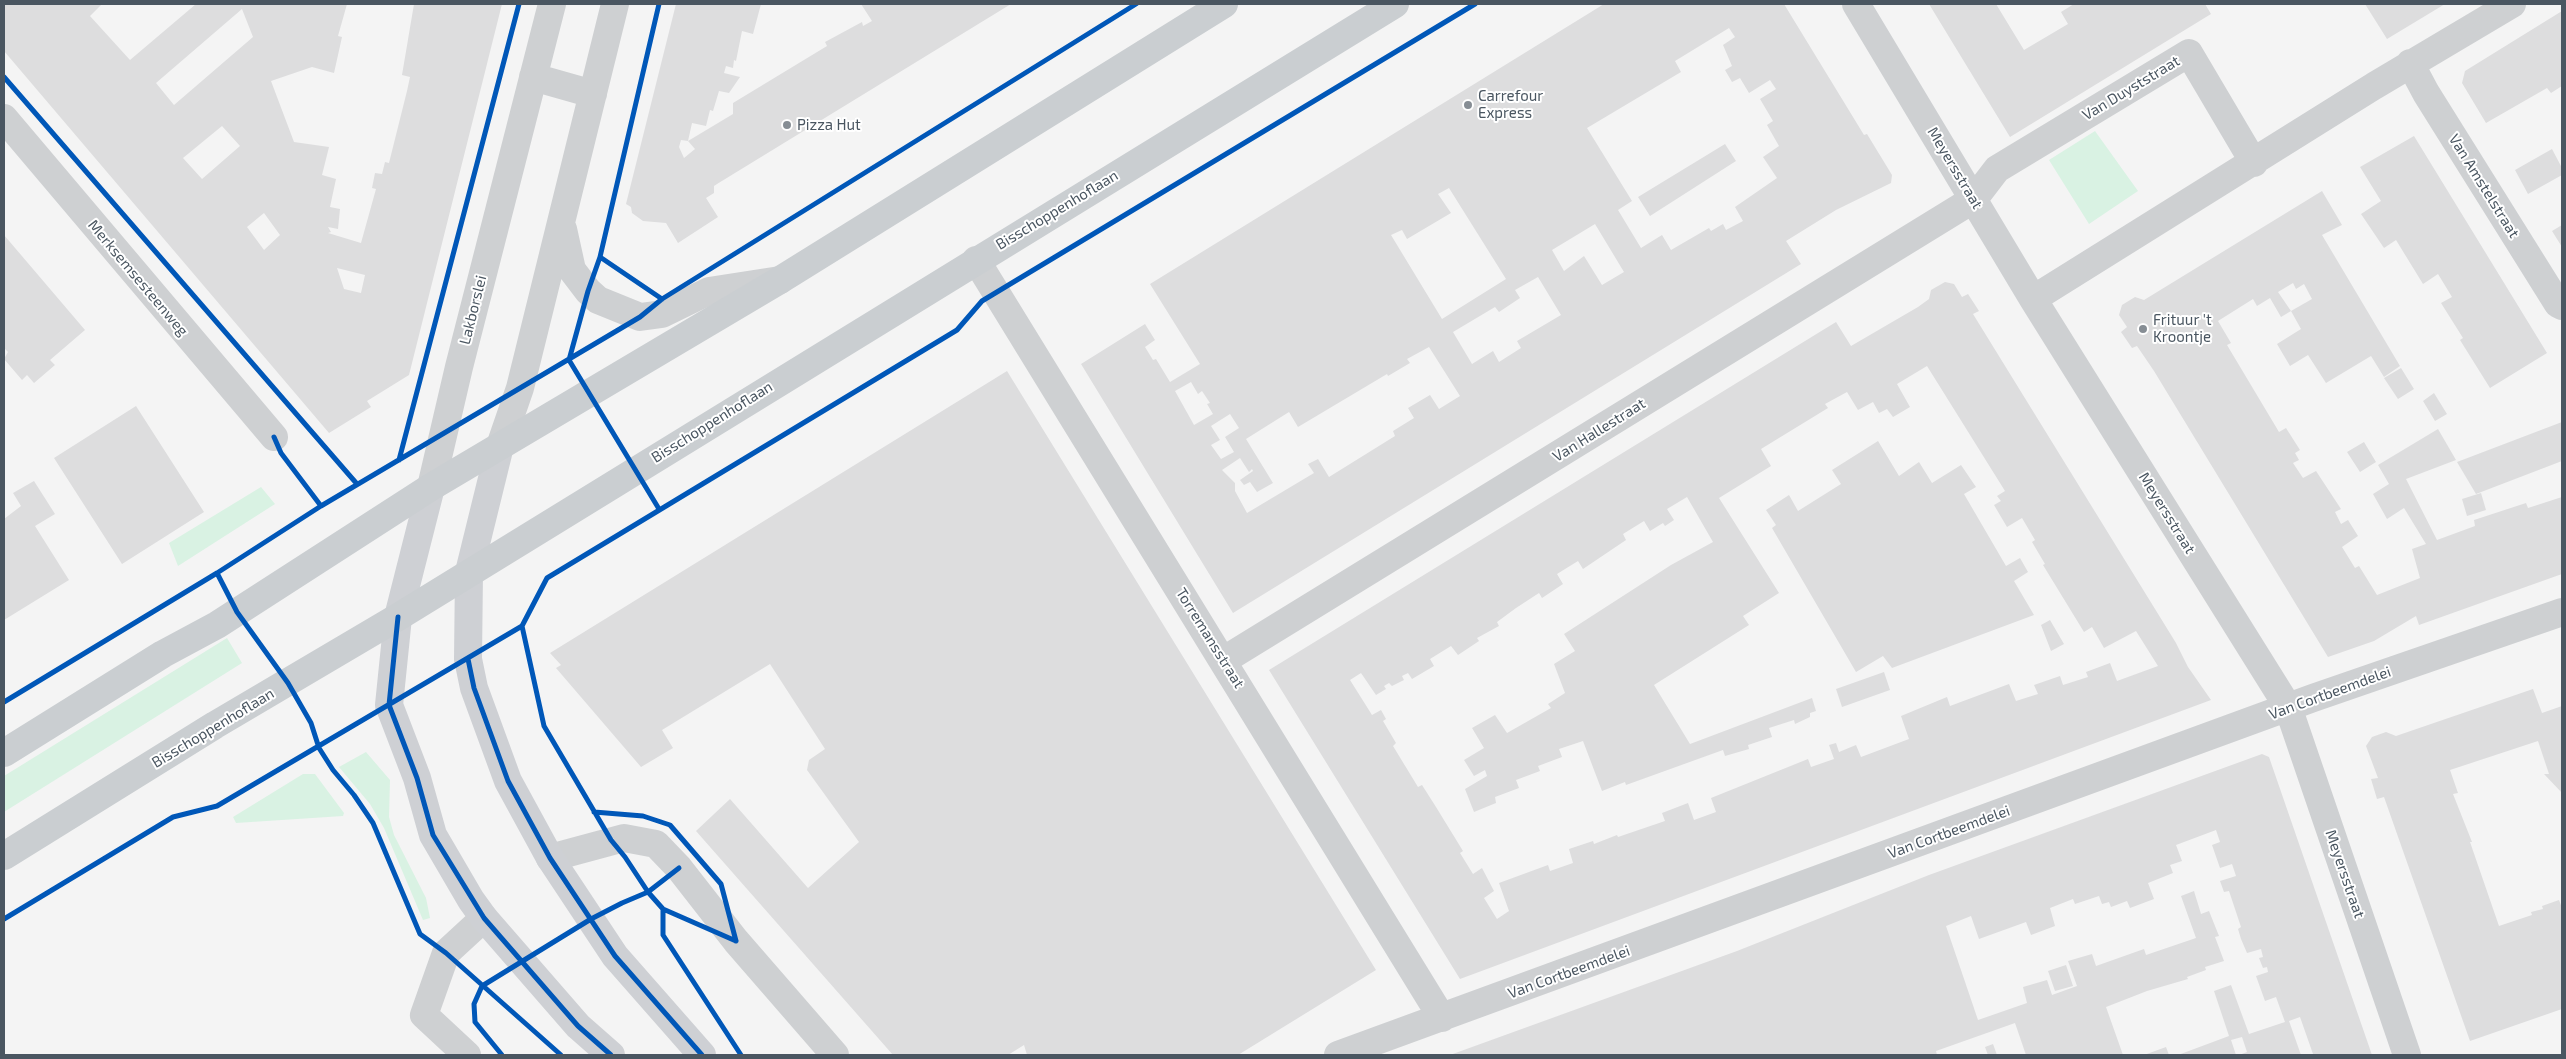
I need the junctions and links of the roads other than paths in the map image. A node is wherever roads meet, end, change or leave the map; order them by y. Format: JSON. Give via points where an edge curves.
{"nodes":[{"id":1,"x":552,"y":4,"type":"edge"},
{"id":2,"x":614,"y":4,"type":"edge"},
{"id":3,"x":1224,"y":4,"type":"edge"},
{"id":4,"x":1394,"y":4,"type":"edge"},
{"id":5,"x":1856,"y":4,"type":"edge"},
{"id":6,"x":2512,"y":4,"type":"edge"},
{"id":7,"x":2410,"y":63,"type":"junction"},
{"id":8,"x":533,"y":77,"type":"junction"},
{"id":9,"x":593,"y":94,"type":"junction"},
{"id":10,"x":4,"y":118,"type":"edge"},
{"id":11,"x":2254,"y":163,"type":"junction"},
{"id":12,"x":1974,"y":199,"type":"junction"},
{"id":13,"x":562,"y":223,"type":"junction"},
{"id":14,"x":976,"y":260,"type":"junction"},
{"id":15,"x":780,"y":280,"type":"junction"},
{"id":16,"x":2033,"y":299,"type":"junction"},
{"id":17,"x":2562,"y":306,"type":"edge"},
{"id":18,"x":274,"y":437,"type":"dead end"},
{"id":19,"x":500,"y":446,"type":"junction"},
{"id":20,"x":431,"y":487,"type":"junction"},
{"id":21,"x":469,"y":572,"type":"junction"},
{"id":22,"x":2562,"y":612,"type":"edge"},
{"id":23,"x":398,"y":617,"type":"junction"},
{"id":24,"x":1224,"y":660,"type":"junction"},
{"id":25,"x":2288,"y":707,"type":"junction"},
{"id":26,"x":4,"y":754,"type":"edge"},
{"id":27,"x":4,"y":856,"type":"edge"},
{"id":28,"x":550,"y":858,"type":"junction"},
{"id":29,"x":484,"y":918,"type":"junction"},
{"id":30,"x":1442,"y":1018,"type":"junction"},
{"id":31,"x":467,"y":1055,"type":"edge"},
{"id":32,"x":611,"y":1055,"type":"edge"},
{"id":33,"x":702,"y":1055,"type":"edge"},
{"id":34,"x":836,"y":1055,"type":"edge"},
{"id":35,"x":1338,"y":1055,"type":"edge"},
{"id":36,"x":2407,"y":1055,"type":"edge"}],
"edges":[{"from":1,"to":8,"type":"street","name":"Lakborslei"},
{"from":2,"to":9,"type":"street"},
{"from":3,"to":15,"type":"main road"},
{"from":4,"to":14,"type":"main road","name":"Bisschoppenhoflaan"},
{"from":5,"to":12,"type":"street","name":"Meyersstraat"},
{"from":6,"to":7,"type":"street"},
{"from":7,"to":11,"type":"street"},
{"from":7,"to":17,"type":"street","name":"Van Amstelstraat","via":[[2426,94]]},
{"from":8,"to":9,"type":"street"},
{"from":8,"to":20,"type":"street","name":"Lakborslei"},
{"from":9,"to":13,"type":"street"},
{"from":10,"to":18,"type":"street","name":"Merksemsesteenweg"},
{"from":11,"to":12,"type":"street","name":"Van Duyststraat","via":[[2189,53],[1997,169]]},
{"from":11,"to":16,"type":"street"},
{"from":12,"to":16,"type":"street","name":"Meyersstraat"},
{"from":12,"to":24,"type":"street","name":"Van Hallestraat"},
{"from":13,"to":15,"type":"street","via":[[572,270],[588,291],[598,300],[640,317],[662,314],[709,291]]},
{"from":13,"to":19,"type":"street","via":[[520,388]]},
{"from":14,"to":21,"type":"main road","name":"Bisschoppenhoflaan"},
{"from":14,"to":24,"type":"street","name":"Torremansstraat"},
{"from":15,"to":19,"type":"main road"},
{"from":16,"to":25,"type":"street","name":"Meyersstraat"},
{"from":19,"to":20,"type":"main road"},
{"from":19,"to":21,"type":"main road"},
{"from":20,"to":23,"type":"main road","name":"Lakborslei"},
{"from":20,"to":26,"type":"main road","via":[[217,625],[163,654]]},
{"from":21,"to":23,"type":"main road","name":"Bisschoppenhoflaan"},
{"from":21,"to":28,"type":"main road","via":[[468,659],[474,688],[508,781]]},
{"from":22,"to":25,"type":"street","name":"Van Cortbeemdelei"},
{"from":23,"to":27,"type":"main road","name":"Bisschoppenhoflaan","via":[[215,725]]},
{"from":23,"to":29,"type":"main road","via":[[389,704],[417,778],[433,836]]},
{"from":24,"to":30,"type":"street","name":"Torremansstraat"},
{"from":25,"to":30,"type":"street","name":"Van Cortbeemdelei"},
{"from":25,"to":36,"type":"street","name":"Meyersstraat"},
{"from":28,"to":33,"type":"main road","via":[[615,956]]},
{"from":28,"to":34,"type":"street","via":[[624,838],[656,844],[680,868],[736,941]]},
{"from":29,"to":31,"type":"street","via":[[446,953],[424,1015]]},
{"from":29,"to":32,"type":"main road","via":[[578,1026]]},
{"from":30,"to":35,"type":"street","name":"Van Cortbeemdelei"}]}
